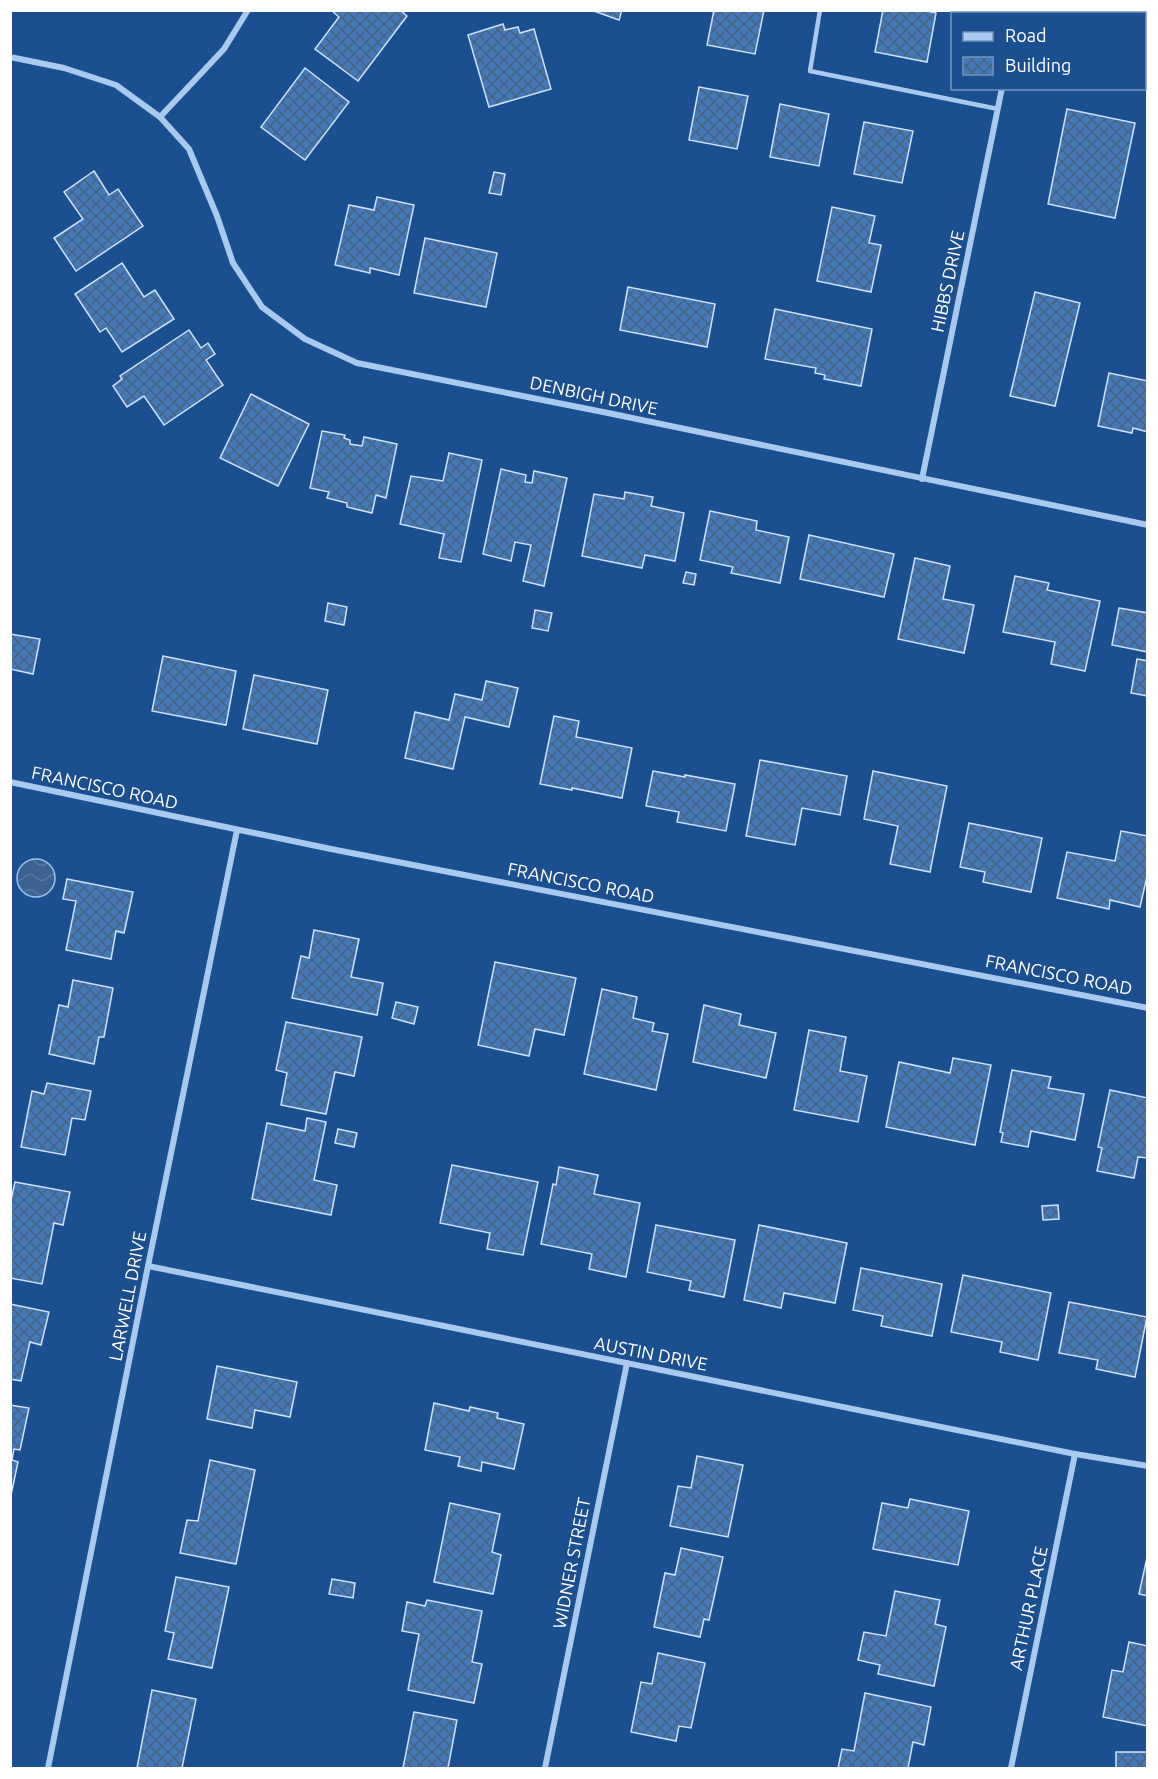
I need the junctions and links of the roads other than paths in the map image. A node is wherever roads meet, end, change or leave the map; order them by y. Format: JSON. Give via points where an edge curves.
{"nodes":[{"id":1,"x":248,"y":10,"type":"edge"},
{"id":2,"x":820,"y":10,"type":"edge"},
{"id":3,"x":10,"y":57,"type":"edge"},
{"id":4,"x":1002,"y":90,"type":"edge"},
{"id":5,"x":998,"y":110,"type":"junction"},
{"id":6,"x":160,"y":117,"type":"junction"},
{"id":7,"x":922,"y":479,"type":"junction"},
{"id":8,"x":1148,"y":525,"type":"edge"},
{"id":9,"x":10,"y":782,"type":"edge"},
{"id":10,"x":237,"y":830,"type":"junction"},
{"id":11,"x":1148,"y":1008,"type":"edge"},
{"id":12,"x":148,"y":1266,"type":"junction"},
{"id":13,"x":627,"y":1363,"type":"junction"},
{"id":14,"x":1076,"y":1454,"type":"junction"},
{"id":15,"x":1148,"y":1466,"type":"edge"},
{"id":16,"x":48,"y":1768,"type":"edge"},
{"id":17,"x":545,"y":1768,"type":"edge"},
{"id":18,"x":1011,"y":1768,"type":"edge"}],
"edges":[{"from":1,"to":6,"type":"street","via":[[224,49]]},
{"from":2,"to":5,"type":"lane","via":[[810,71]]},
{"from":3,"to":6,"type":"street","name":"DENBIGH DRIVE","via":[[64,68],[116,85]]},
{"from":4,"to":5,"type":"street","name":"HIBBS DRIVE"},
{"from":5,"to":7,"type":"street","name":"HIBBS DRIVE"},
{"from":6,"to":7,"type":"street","name":"DENBIGH DRIVE","via":[[189,149],[233,263],[262,307],[305,339],[357,363]]},
{"from":7,"to":8,"type":"street","name":"DENBIGH DRIVE"},
{"from":9,"to":10,"type":"street","name":"FRANCISCO ROAD"},
{"from":10,"to":11,"type":"street","name":"FRANCISCO ROAD"},
{"from":10,"to":12,"type":"street","name":"LARWELL DRIVE"},
{"from":12,"to":13,"type":"street","name":"AUSTIN DRIVE"},
{"from":12,"to":16,"type":"street","name":"LARWELL DRIVE"},
{"from":13,"to":14,"type":"street","name":"AUSTIN DRIVE"},
{"from":13,"to":17,"type":"street","name":"WIDNER STREET"},
{"from":14,"to":15,"type":"street","name":"AUSTIN DRIVE"},
{"from":14,"to":18,"type":"street","name":"ARTHUR PLACE"}]}
